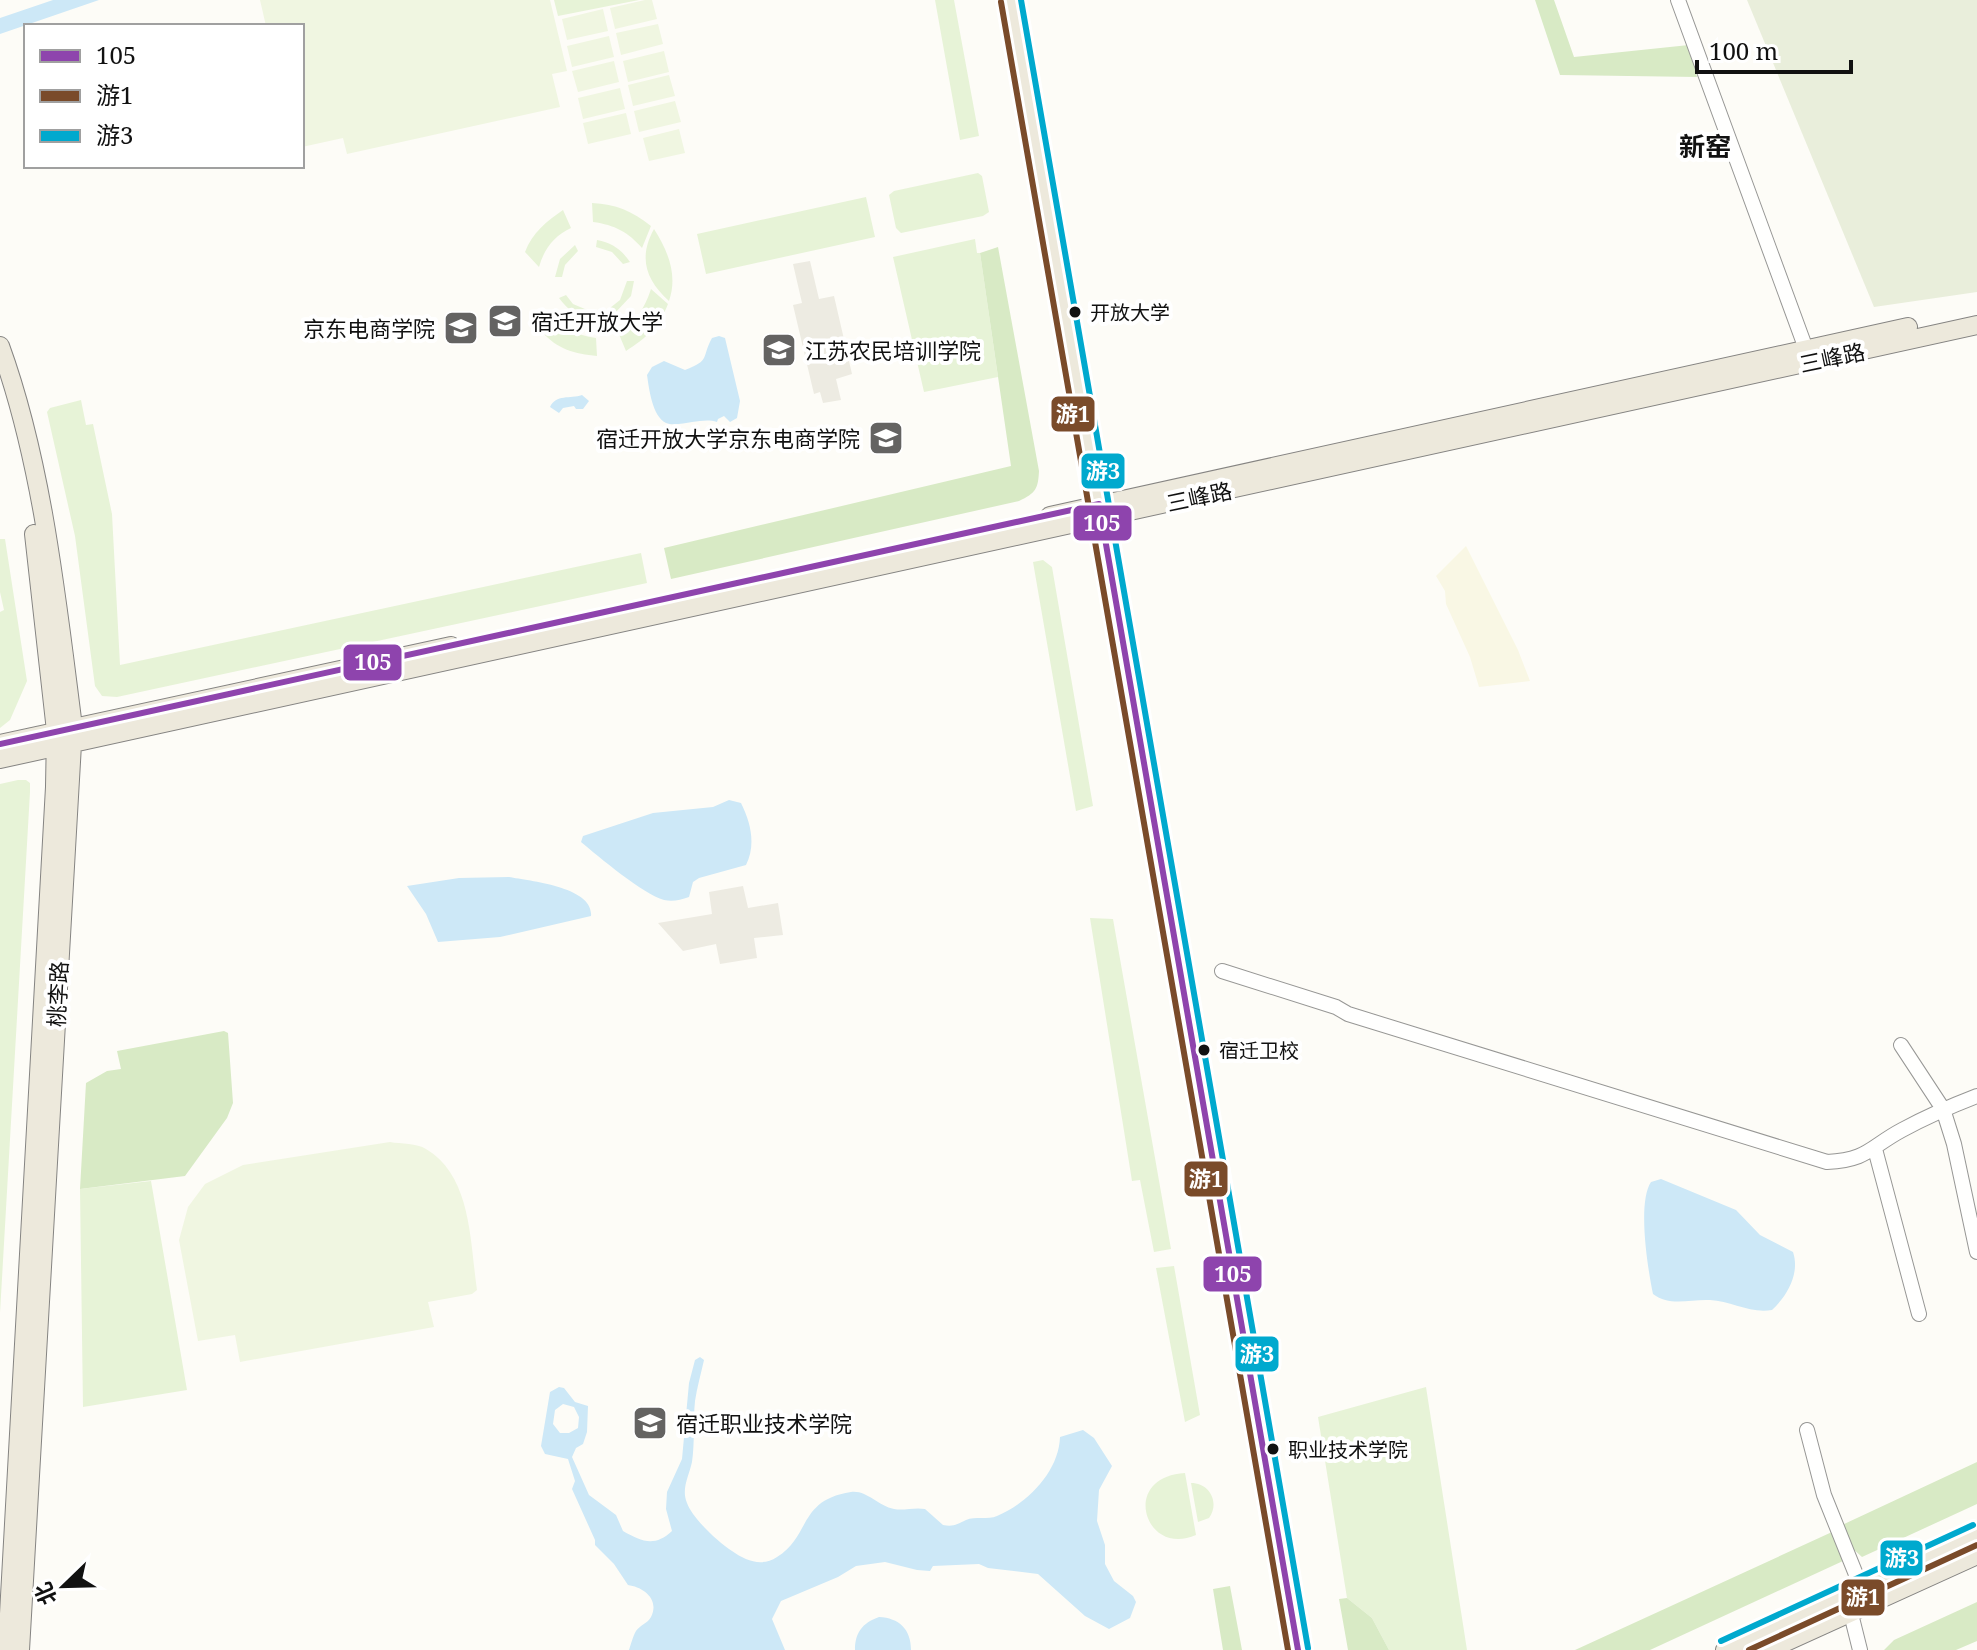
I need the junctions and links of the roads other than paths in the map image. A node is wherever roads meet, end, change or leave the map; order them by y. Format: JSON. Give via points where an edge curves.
{"nodes":[{"id":1,"x":1001,"y":0,"type":"edge"},
{"id":2,"x":1011,"y":0,"type":"edge"},
{"id":3,"x":1678,"y":0,"type":"edge"},
{"id":4,"x":1977,"y":312,"type":"edge"},
{"id":5,"x":1977,"y":325,"type":"edge"},
{"id":6,"x":0,"y":346,"type":"edge"},
{"id":7,"x":1806,"y":349,"type":"junction"},
{"id":8,"x":0,"y":387,"type":"edge"},
{"id":9,"x":1094,"y":512,"type":"junction"},
{"id":10,"x":64,"y":737,"type":"junction"},
{"id":11,"x":0,"y":744,"type":"edge"},
{"id":12,"x":0,"y":759,"type":"edge"},
{"id":13,"x":1222,"y":971,"type":"dead end"},
{"id":14,"x":1901,"y":1045,"type":"dead end"},
{"id":15,"x":1977,"y":1096,"type":"edge"},
{"id":16,"x":1943,"y":1109,"type":"junction"},
{"id":17,"x":1875,"y":1149,"type":"junction"},
{"id":18,"x":1977,"y":1252,"type":"edge"},
{"id":19,"x":1919,"y":1314,"type":"dead end"},
{"id":20,"x":1807,"y":1430,"type":"dead end"},
{"id":21,"x":1977,"y":1534,"type":"edge"},
{"id":22,"x":1977,"y":1555,"type":"edge"},
{"id":23,"x":1853,"y":1598,"type":"junction"},
{"id":24,"x":7,"y":1650,"type":"edge"},
{"id":25,"x":20,"y":1650,"type":"edge"},
{"id":26,"x":1286,"y":1650,"type":"edge"},
{"id":27,"x":1298,"y":1650,"type":"edge"},
{"id":28,"x":1725,"y":1650,"type":"edge"},
{"id":29,"x":1768,"y":1650,"type":"edge"},
{"id":30,"x":1860,"y":1650,"type":"edge"}],
"edges":[{"from":1,"to":9,"type":"main road"},
{"from":2,"to":9,"type":"main road"},
{"from":3,"to":7,"type":"street"},
{"from":4,"to":7,"type":"main road","name":"三峰路"},
{"from":5,"to":9,"type":"main road","name":"三峰路"},
{"from":6,"to":10,"type":"main road","name":"桃李路","via":[[54,579]]},
{"from":7,"to":9,"type":"main road","name":"三峰路"},
{"from":8,"to":10,"type":"main road","name":"桃李路","via":[[28,495]]},
{"from":9,"to":10,"type":"main road","name":"三峰路"},
{"from":9,"to":26,"type":"main road"},
{"from":9,"to":27,"type":"main road"},
{"from":10,"to":11,"type":"main road","name":"三峰路"},
{"from":10,"to":12,"type":"main road","name":"三峰路"},
{"from":10,"to":24,"type":"main road","name":"桃李路"},
{"from":10,"to":25,"type":"main road","name":"桃李路"},
{"from":13,"to":17,"type":"street","via":[[1817,1160],[1841,1162]]},
{"from":14,"to":16,"type":"street"},
{"from":15,"to":16,"type":"street"},
{"from":16,"to":17,"type":"street"},
{"from":16,"to":18,"type":"street"},
{"from":17,"to":19,"type":"street"},
{"from":20,"to":23,"type":"street"},
{"from":21,"to":23,"type":"main road"},
{"from":22,"to":23,"type":"main road"},
{"from":23,"to":28,"type":"main road"},
{"from":23,"to":29,"type":"main road"},
{"from":23,"to":30,"type":"street"}]}
